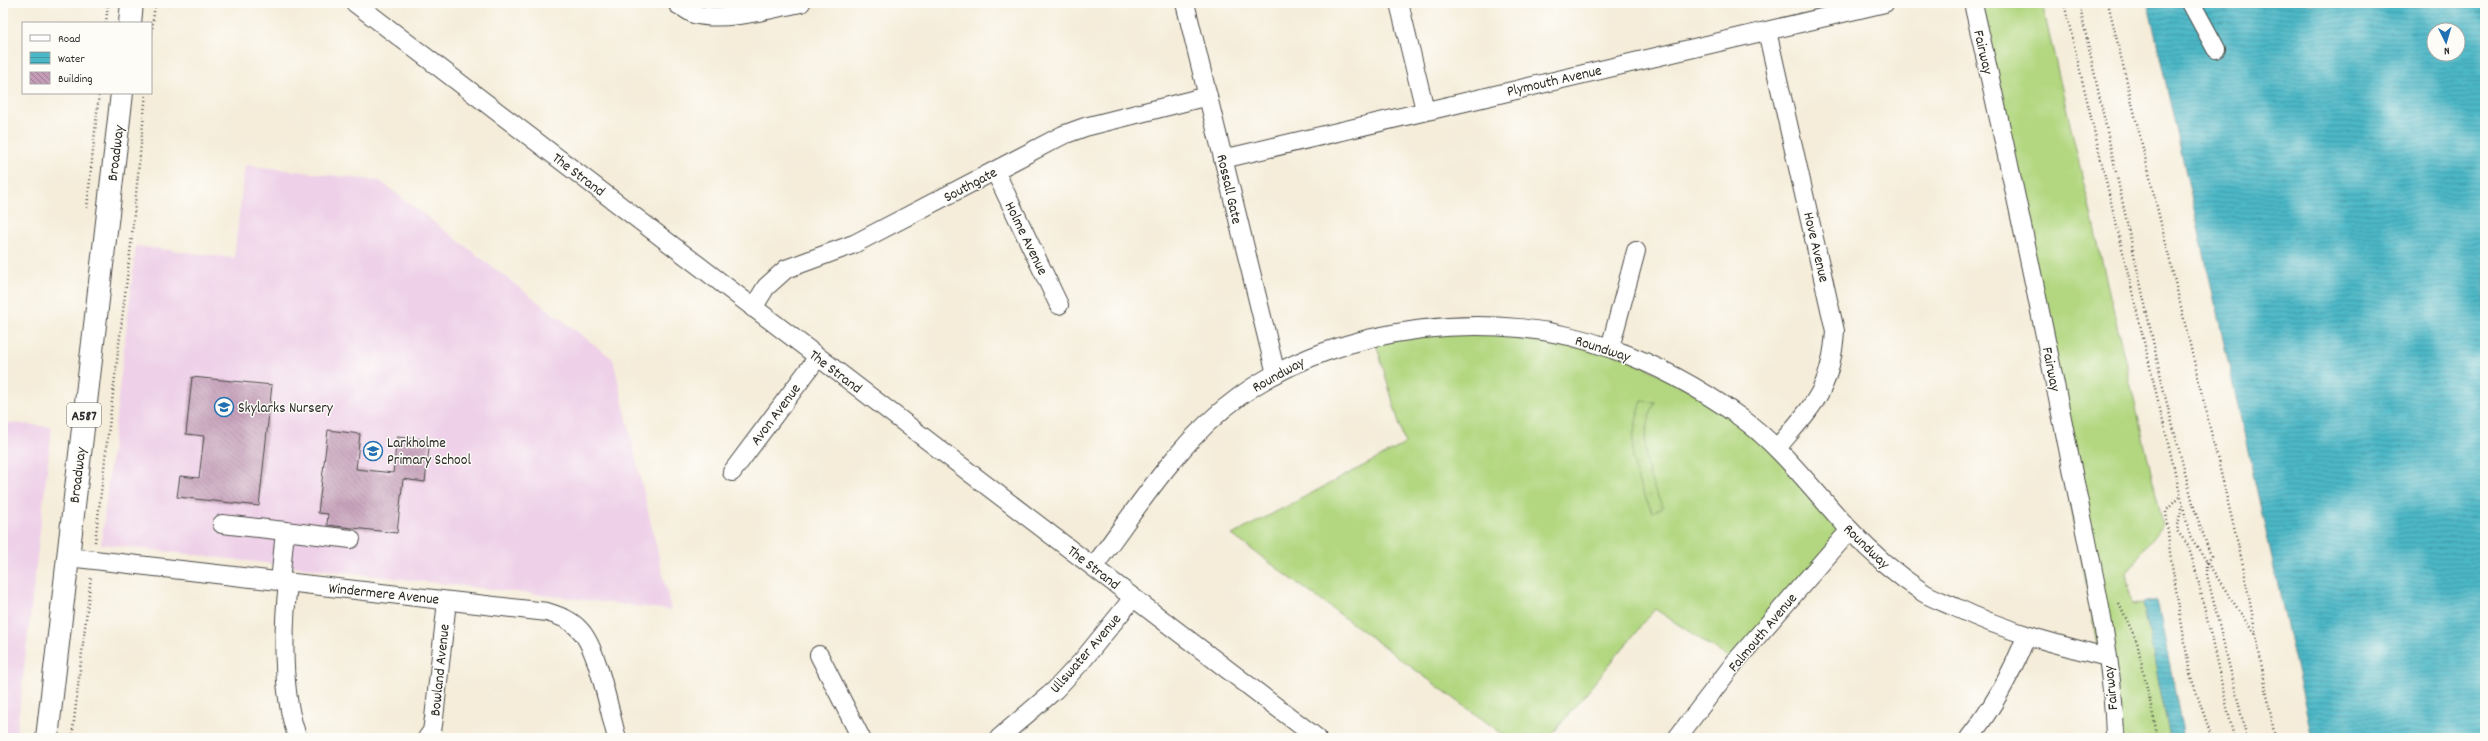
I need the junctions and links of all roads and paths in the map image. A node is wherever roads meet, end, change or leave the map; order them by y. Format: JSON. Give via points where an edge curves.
{"nodes":[{"id":1,"x":108,"y":3,"type":"edge"},
{"id":2,"x":132,"y":3,"type":"edge"},
{"id":3,"x":155,"y":3,"type":"edge"},
{"id":4,"x":355,"y":3,"type":"edge"},
{"id":5,"x":801,"y":3,"type":"edge"},
{"id":6,"x":1185,"y":3,"type":"edge"},
{"id":7,"x":1399,"y":3,"type":"edge"},
{"id":8,"x":1885,"y":3,"type":"edge"},
{"id":9,"x":1973,"y":3,"type":"edge"},
{"id":10,"x":2064,"y":3,"type":"edge"},
{"id":11,"x":2078,"y":3,"type":"edge"},
{"id":12,"x":2108,"y":3,"type":"edge"},
{"id":13,"x":2191,"y":3,"type":"edge"},
{"id":14,"x":678,"y":5,"type":"dead end"},
{"id":15,"x":106,"y":22,"type":"edge"},
{"id":16,"x":130,"y":22,"type":"edge"},
{"id":17,"x":152,"y":31,"type":"edge"},
{"id":18,"x":1767,"y":31,"type":"junction"},
{"id":19,"x":2216,"y":49,"type":"dead end"},
{"id":20,"x":122,"y":94,"type":"edge"},
{"id":21,"x":146,"y":94,"type":"edge"},
{"id":22,"x":1208,"y":96,"type":"junction"},
{"id":23,"x":1425,"y":110,"type":"junction"},
{"id":24,"x":1223,"y":159,"type":"junction"},
{"id":25,"x":995,"y":171,"type":"junction"},
{"id":26,"x":1636,"y":250,"type":"dead end"},
{"id":27,"x":1059,"y":305,"type":"dead end"},
{"id":28,"x":753,"y":308,"type":"junction"},
{"id":29,"x":1610,"y":348,"type":"junction"},
{"id":30,"x":818,"y":357,"type":"junction"},
{"id":31,"x":1276,"y":374,"type":"junction"},
{"id":32,"x":1777,"y":448,"type":"junction"},
{"id":33,"x":732,"y":472,"type":"dead end"},
{"id":34,"x":2179,"y":497,"type":"junction"},
{"id":35,"x":2182,"y":507,"type":"junction"},
{"id":36,"x":222,"y":524,"type":"dead end"},
{"id":37,"x":1850,"y":530,"type":"junction"},
{"id":38,"x":285,"y":531,"type":"junction"},
{"id":39,"x":351,"y":539,"type":"dead end"},
{"id":40,"x":68,"y":557,"type":"junction"},
{"id":41,"x":93,"y":560,"type":"junction"},
{"id":42,"x":2207,"y":562,"type":"junction"},
{"id":43,"x":1094,"y":566,"type":"junction"},
{"id":44,"x":284,"y":582,"type":"junction"},
{"id":45,"x":1133,"y":598,"type":"junction"},
{"id":46,"x":447,"y":601,"type":"junction"},
{"id":47,"x":2118,"y":601,"type":"dead end"},
{"id":48,"x":2255,"y":636,"type":"junction"},
{"id":49,"x":2026,"y":637,"type":"junction"},
{"id":50,"x":819,"y":655,"type":"dead end"},
{"id":51,"x":2107,"y":657,"type":"junction"},
{"id":52,"x":47,"y":738,"type":"edge"},
{"id":53,"x":72,"y":738,"type":"edge"},
{"id":54,"x":298,"y":738,"type":"edge"},
{"id":55,"x":427,"y":738,"type":"edge"},
{"id":56,"x":617,"y":738,"type":"edge"},
{"id":57,"x":861,"y":738,"type":"edge"},
{"id":58,"x":999,"y":738,"type":"edge"},
{"id":59,"x":1317,"y":738,"type":"edge"},
{"id":60,"x":1677,"y":738,"type":"edge"},
{"id":61,"x":1969,"y":738,"type":"edge"},
{"id":62,"x":2115,"y":738,"type":"edge"},
{"id":63,"x":2158,"y":738,"type":"edge"},
{"id":64,"x":2212,"y":738,"type":"edge"},
{"id":65,"x":2234,"y":738,"type":"edge"},
{"id":66,"x":2246,"y":738,"type":"edge"},
{"id":67,"x":2275,"y":738,"type":"edge"}],
"edges":[{"from":1,"to":15,"type":"path"},
{"from":2,"to":16,"type":"main road"},
{"from":3,"to":17,"type":"path"},
{"from":4,"to":28,"type":"street","name":"The Strand"},
{"from":5,"to":14,"type":"street","via":[[750,13],[724,15],[694,14]]},
{"from":6,"to":22,"type":"street","name":"Rossall Gate"},
{"from":7,"to":23,"type":"street"},
{"from":8,"to":18,"type":"street","name":"Plymouth Avenue"},
{"from":9,"to":51,"type":"street","name":"Fairway","via":[[2024,229],[2091,561]]},
{"from":10,"to":34,"type":"path"},
{"from":11,"to":42,"type":"path","via":[[2165,396],[2195,511],[2211,556]]},
{"from":12,"to":48,"type":"path","via":[[2242,566]]},
{"from":13,"to":19,"type":"street"},
{"from":18,"to":23,"type":"street","name":"Plymouth Avenue"},
{"from":18,"to":32,"type":"street","name":"Hove Avenue","via":[[1836,331],[1833,360],[1826,383],[1813,405]]},
{"from":20,"to":40,"type":"main road","name":"Broadway","number":"A587"},
{"from":21,"to":41,"type":"path","via":[[131,245]]},
{"from":22,"to":24,"type":"street","name":"Rossall Gate"},
{"from":22,"to":25,"type":"street","name":"Southgate","via":[[1085,127],[1063,135]]},
{"from":23,"to":24,"type":"street","name":"Plymouth Avenue"},
{"from":24,"to":31,"type":"street","name":"Rossall Gate"},
{"from":25,"to":27,"type":"street","name":"Holme Avenue"},
{"from":25,"to":28,"type":"street","name":"Southgate","via":[[854,244],[786,269],[766,287]]},
{"from":26,"to":29,"type":"street"},
{"from":28,"to":30,"type":"street","name":"The Strand"},
{"from":29,"to":31,"type":"street","name":"Roundway","via":[[1534,330],[1494,327],[1417,330],[1374,336],[1344,344],[1309,357]]},
{"from":29,"to":32,"type":"street","name":"Roundway","via":[[1662,370],[1704,392],[1743,419]]},
{"from":30,"to":33,"type":"street","name":"Avon Avenue"},
{"from":30,"to":43,"type":"street","name":"The Strand"},
{"from":31,"to":43,"type":"street","name":"Roundway","via":[[1240,395],[1192,439]]},
{"from":32,"to":37,"type":"street","name":"Roundway"},
{"from":34,"to":35,"type":"path"},
{"from":34,"to":64,"type":"path","via":[[2166,511],[2170,554],[2190,674]]},
{"from":35,"to":42,"type":"path","via":[[2190,536]]},
{"from":35,"to":65,"type":"path","via":[[2176,531],[2188,544],[2197,575]]},
{"from":36,"to":38,"type":"street"},
{"from":37,"to":49,"type":"street","name":"Roundway","via":[[1885,565],[1926,594]]},
{"from":37,"to":60,"type":"street","name":"Falmouth Avenue","via":[[1735,662]]},
{"from":38,"to":39,"type":"street"},
{"from":38,"to":44,"type":"street"},
{"from":40,"to":41,"type":"street","name":"Windermere Avenue"},
{"from":40,"to":52,"type":"main road","name":"Broadway","number":"A587"},
{"from":41,"to":44,"type":"street","name":"Windermere Avenue"},
{"from":41,"to":53,"type":"path"},
{"from":42,"to":48,"type":"path"},
{"from":42,"to":66,"type":"path","via":[[2207,575]]},
{"from":43,"to":45,"type":"street","name":"The Strand"},
{"from":44,"to":46,"type":"street","name":"Windermere Avenue"},
{"from":44,"to":54,"type":"street","via":[[285,668]]},
{"from":45,"to":58,"type":"street","name":"Ullswater Avenue","via":[[1055,690]]},
{"from":45,"to":59,"type":"street","name":"The Strand"},
{"from":46,"to":55,"type":"street","name":"Bowland Avenue","via":[[434,718],[432,731]]},
{"from":46,"to":56,"type":"street","name":"Windermere Avenue","via":[[547,612],[565,618],[580,629],[596,664]]},
{"from":47,"to":63,"type":"path","via":[[2137,642]]},
{"from":48,"to":67,"type":"path"},
{"from":49,"to":51,"type":"street","name":"Roundway"},
{"from":49,"to":61,"type":"street","via":[[1982,722]]},
{"from":50,"to":57,"type":"street"},
{"from":51,"to":62,"type":"street","name":"Fairway"}]}
